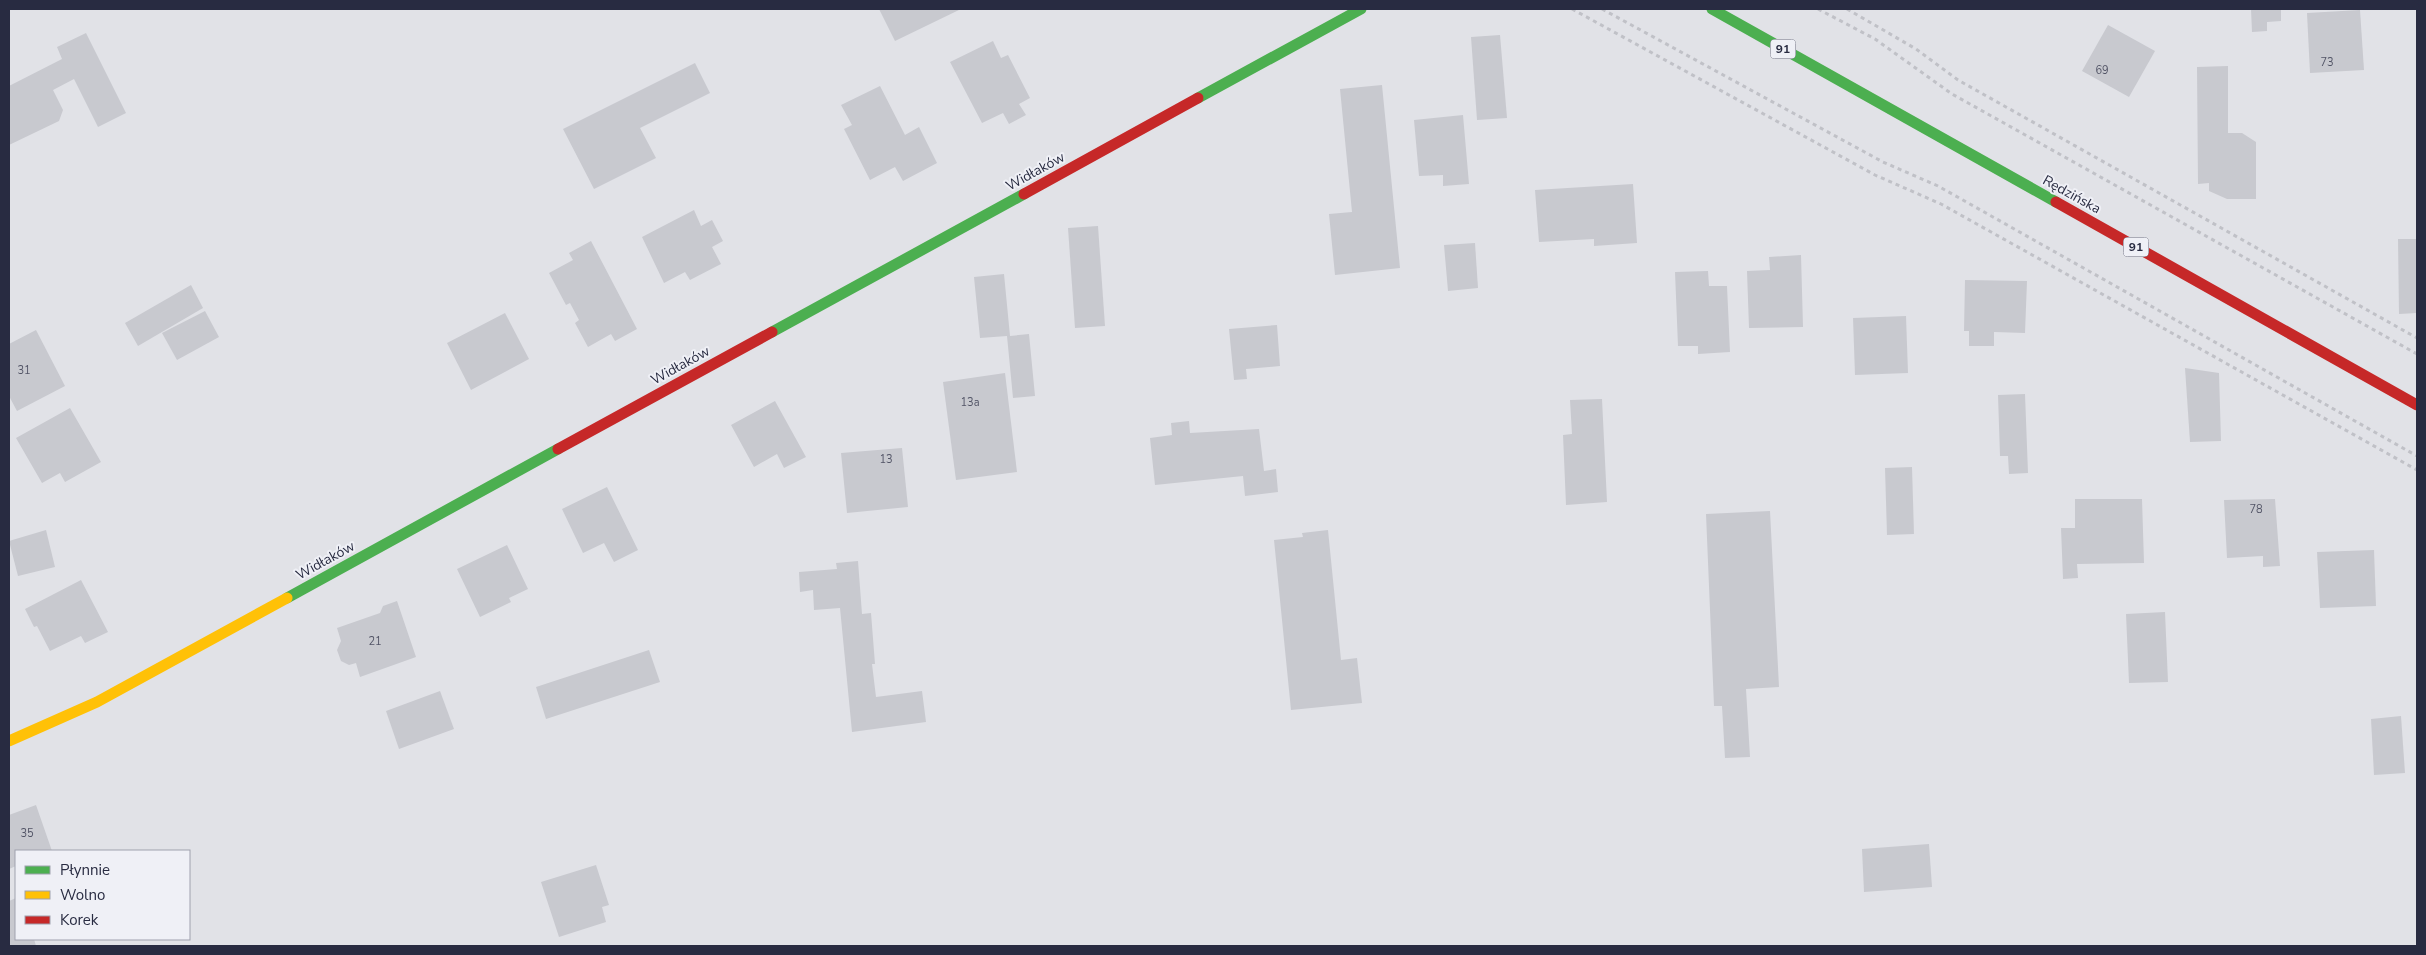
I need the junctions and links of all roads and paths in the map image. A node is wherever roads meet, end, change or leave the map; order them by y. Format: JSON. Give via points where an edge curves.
{"nodes":[{"id":1,"x":1361,"y":9,"type":"edge"},
{"id":2,"x":1572,"y":9,"type":"edge"},
{"id":3,"x":1602,"y":9,"type":"edge"},
{"id":4,"x":1712,"y":9,"type":"edge"},
{"id":5,"x":1818,"y":9,"type":"edge"},
{"id":6,"x":1846,"y":9,"type":"edge"},
{"id":7,"x":2417,"y":338,"type":"edge"},
{"id":8,"x":2417,"y":354,"type":"edge"},
{"id":9,"x":2417,"y":405,"type":"edge"},
{"id":10,"x":2417,"y":456,"type":"edge"},
{"id":11,"x":2417,"y":470,"type":"edge"},
{"id":12,"x":9,"y":741,"type":"edge"}],
"edges":[{"from":1,"to":12,"type":"street","name":"Widłaków","via":[[97,702]]},
{"from":2,"to":11,"type":"path","via":[[1875,175],[1941,204]]},
{"from":3,"to":10,"type":"path","via":[[1884,162],[1938,186]]},
{"from":4,"to":9,"type":"street","name":"Rędzińska","number":"91"},
{"from":5,"to":8,"type":"path","via":[[1875,39],[1952,94]]},
{"from":6,"to":7,"type":"path","via":[[1916,49],[1958,80]]}]}
